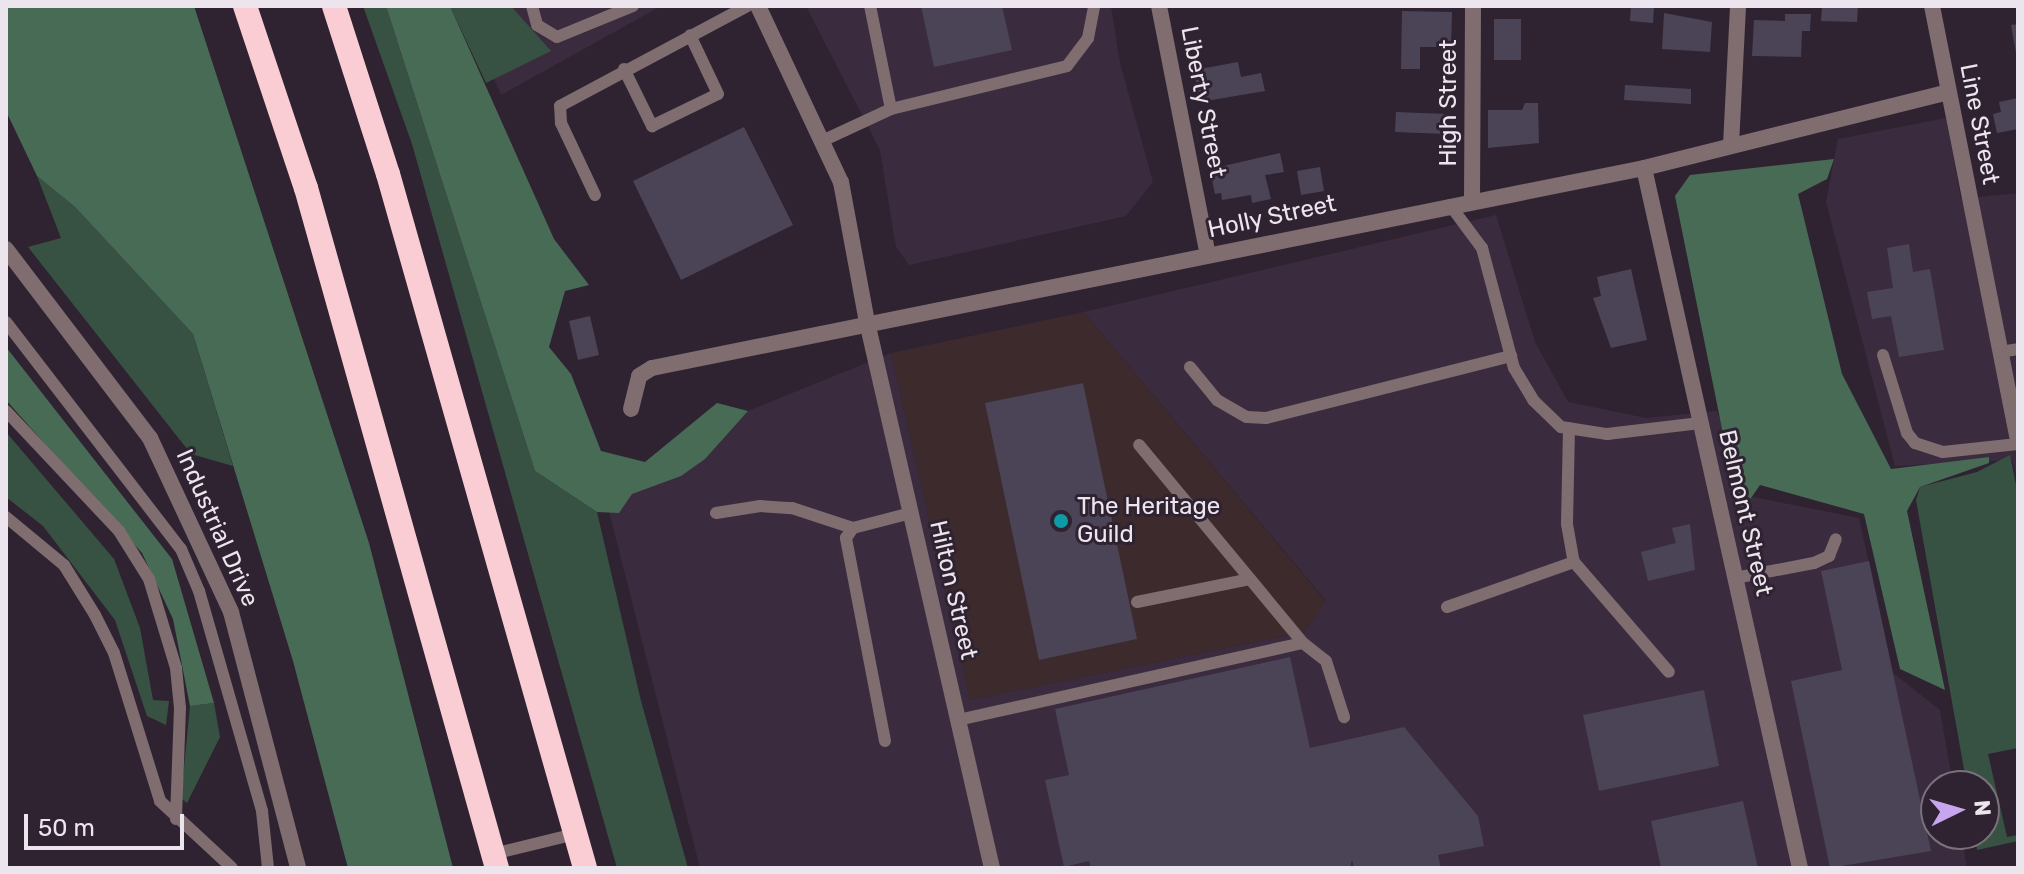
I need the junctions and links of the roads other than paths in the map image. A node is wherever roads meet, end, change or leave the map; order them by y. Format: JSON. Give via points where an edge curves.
{"nodes":[{"id":1,"x":245,"y":6,"type":"edge"},
{"id":2,"x":334,"y":6,"type":"edge"},
{"id":3,"x":532,"y":6,"type":"edge"},
{"id":4,"x":633,"y":6,"type":"edge"},
{"id":5,"x":747,"y":6,"type":"edge"},
{"id":6,"x":758,"y":6,"type":"edge"},
{"id":7,"x":870,"y":6,"type":"edge"},
{"id":8,"x":1094,"y":6,"type":"edge"},
{"id":9,"x":1159,"y":6,"type":"edge"},
{"id":10,"x":1473,"y":6,"type":"edge"},
{"id":11,"x":1738,"y":6,"type":"edge"},
{"id":12,"x":1932,"y":6,"type":"edge"},
{"id":13,"x":690,"y":35,"type":"junction"},
{"id":14,"x":624,"y":69,"type":"junction"},
{"id":15,"x":1948,"y":92,"type":"junction"},
{"id":16,"x":891,"y":109,"type":"junction"},
{"id":17,"x":822,"y":141,"type":"junction"},
{"id":18,"x":1731,"y":145,"type":"junction"},
{"id":19,"x":1644,"y":168,"type":"junction"},
{"id":20,"x":595,"y":195,"type":"dead end"},
{"id":21,"x":1472,"y":200,"type":"junction"},
{"id":22,"x":1450,"y":205,"type":"junction"},
{"id":23,"x":6,"y":249,"type":"edge"},
{"id":24,"x":1208,"y":255,"type":"junction"},
{"id":25,"x":6,"y":322,"type":"edge"},
{"id":26,"x":867,"y":322,"type":"junction"},
{"id":27,"x":2018,"y":349,"type":"edge"},
{"id":28,"x":2000,"y":352,"type":"junction"},
{"id":29,"x":1883,"y":355,"type":"dead end"},
{"id":30,"x":1511,"y":356,"type":"junction"},
{"id":31,"x":1190,"y":367,"type":"dead end"},
{"id":32,"x":631,"y":409,"type":"dead end"},
{"id":33,"x":6,"y":411,"type":"edge"},
{"id":34,"x":1700,"y":423,"type":"junction"},
{"id":35,"x":1569,"y":428,"type":"junction"},
{"id":36,"x":2018,"y":442,"type":"edge"},
{"id":37,"x":1139,"y":445,"type":"dead end"},
{"id":38,"x":716,"y":513,"type":"dead end"},
{"id":39,"x":911,"y":513,"type":"junction"},
{"id":40,"x":6,"y":517,"type":"edge"},
{"id":41,"x":853,"y":528,"type":"junction"},
{"id":42,"x":1836,"y":539,"type":"dead end"},
{"id":43,"x":1574,"y":562,"type":"junction"},
{"id":44,"x":1735,"y":578,"type":"junction"},
{"id":45,"x":1250,"y":579,"type":"junction"},
{"id":46,"x":1137,"y":602,"type":"dead end"},
{"id":47,"x":1447,"y":607,"type":"dead end"},
{"id":48,"x":1303,"y":643,"type":"junction"},
{"id":49,"x":1669,"y":672,"type":"dead end"},
{"id":50,"x":1344,"y":717,"type":"dead end"},
{"id":51,"x":958,"y":720,"type":"junction"},
{"id":52,"x":885,"y":741,"type":"dead end"},
{"id":53,"x":176,"y":819,"type":"junction"},
{"id":54,"x":575,"y":834,"type":"junction"},
{"id":55,"x":495,"y":861,"type":"edge"},
{"id":56,"x":232,"y":868,"type":"edge"},
{"id":57,"x":268,"y":868,"type":"edge"},
{"id":58,"x":298,"y":868,"type":"edge"},
{"id":59,"x":585,"y":868,"type":"edge"},
{"id":60,"x":992,"y":868,"type":"edge"},
{"id":61,"x":1800,"y":868,"type":"edge"}],
"edges":[{"from":1,"to":55,"type":"highway","via":[[306,188]]},
{"from":2,"to":54,"type":"highway","via":[[388,174]]},
{"from":3,"to":4,"type":"lane","via":[[537,25],[557,37]]},
{"from":5,"to":13,"type":"lane"},
{"from":6,"to":17,"type":"street","name":"Hilton Street"},
{"from":7,"to":16,"type":"lane"},
{"from":8,"to":16,"type":"lane","via":[[1088,38],[1067,66]]},
{"from":9,"to":24,"type":"street","name":"Liberty Street"},
{"from":10,"to":21,"type":"street","name":"High Street"},
{"from":11,"to":18,"type":"street"},
{"from":12,"to":15,"type":"street","name":"Line Street"},
{"from":13,"to":14,"type":"lane"},
{"from":13,"to":14,"type":"lane","via":[[718,94],[652,126]]},
{"from":14,"to":20,"type":"lane","via":[[560,106],[561,123]]},
{"from":15,"to":18,"type":"street","name":"Holly Street"},
{"from":15,"to":28,"type":"street","name":"Line Street"},
{"from":16,"to":17,"type":"lane"},
{"from":17,"to":26,"type":"street","name":"Hilton Street","via":[[841,182]]},
{"from":18,"to":19,"type":"street","name":"Holly Street"},
{"from":19,"to":21,"type":"street","name":"Holly Street"},
{"from":19,"to":34,"type":"street","name":"Belmont Street"},
{"from":21,"to":22,"type":"street","name":"Holly Street"},
{"from":22,"to":24,"type":"street","name":"Holly Street"},
{"from":22,"to":30,"type":"lane","via":[[1482,248]]},
{"from":23,"to":58,"type":"street","name":"Industrial Drive","via":[[150,438],[231,612]]},
{"from":24,"to":26,"type":"street","name":"Holly Street"},
{"from":25,"to":57,"type":"lane","via":[[181,549],[199,591],[262,811]]},
{"from":26,"to":32,"type":"street","name":"Holly Street","via":[[652,368],[639,376]]},
{"from":26,"to":39,"type":"street","name":"Hilton Street"},
{"from":27,"to":28,"type":"lane"},
{"from":28,"to":36,"type":"street","name":"Line Street"},
{"from":29,"to":36,"type":"lane","via":[[1907,433],[1915,443],[1943,452]]},
{"from":30,"to":31,"type":"lane","via":[[1266,418],[1247,417],[1217,400]]},
{"from":30,"to":35,"type":"lane","via":[[1533,400],[1561,427]]},
{"from":33,"to":53,"type":"lane","via":[[119,531],[149,579],[176,668]]},
{"from":34,"to":35,"type":"lane","via":[[1607,434]]},
{"from":34,"to":44,"type":"street","name":"Belmont Street"},
{"from":35,"to":43,"type":"lane","via":[[1567,524]]},
{"from":37,"to":45,"type":"lane"},
{"from":38,"to":41,"type":"lane","via":[[760,506],[792,508]]},
{"from":39,"to":41,"type":"lane"},
{"from":39,"to":51,"type":"street","name":"Hilton Street"},
{"from":40,"to":53,"type":"lane","via":[[64,565],[95,615],[114,653],[160,801]]},
{"from":41,"to":52,"type":"lane","via":[[846,538],[846,557]]},
{"from":42,"to":44,"type":"lane","via":[[1829,556],[1814,563]]},
{"from":43,"to":47,"type":"lane"},
{"from":43,"to":49,"type":"lane"},
{"from":44,"to":61,"type":"street","name":"Belmont Street"},
{"from":45,"to":46,"type":"lane"},
{"from":45,"to":48,"type":"lane"},
{"from":48,"to":50,"type":"lane","via":[[1326,661]]},
{"from":48,"to":51,"type":"lane"},
{"from":51,"to":60,"type":"street","name":"Hilton Street"},
{"from":53,"to":56,"type":"lane"},
{"from":54,"to":55,"type":"lane"},
{"from":54,"to":59,"type":"highway"}]}
